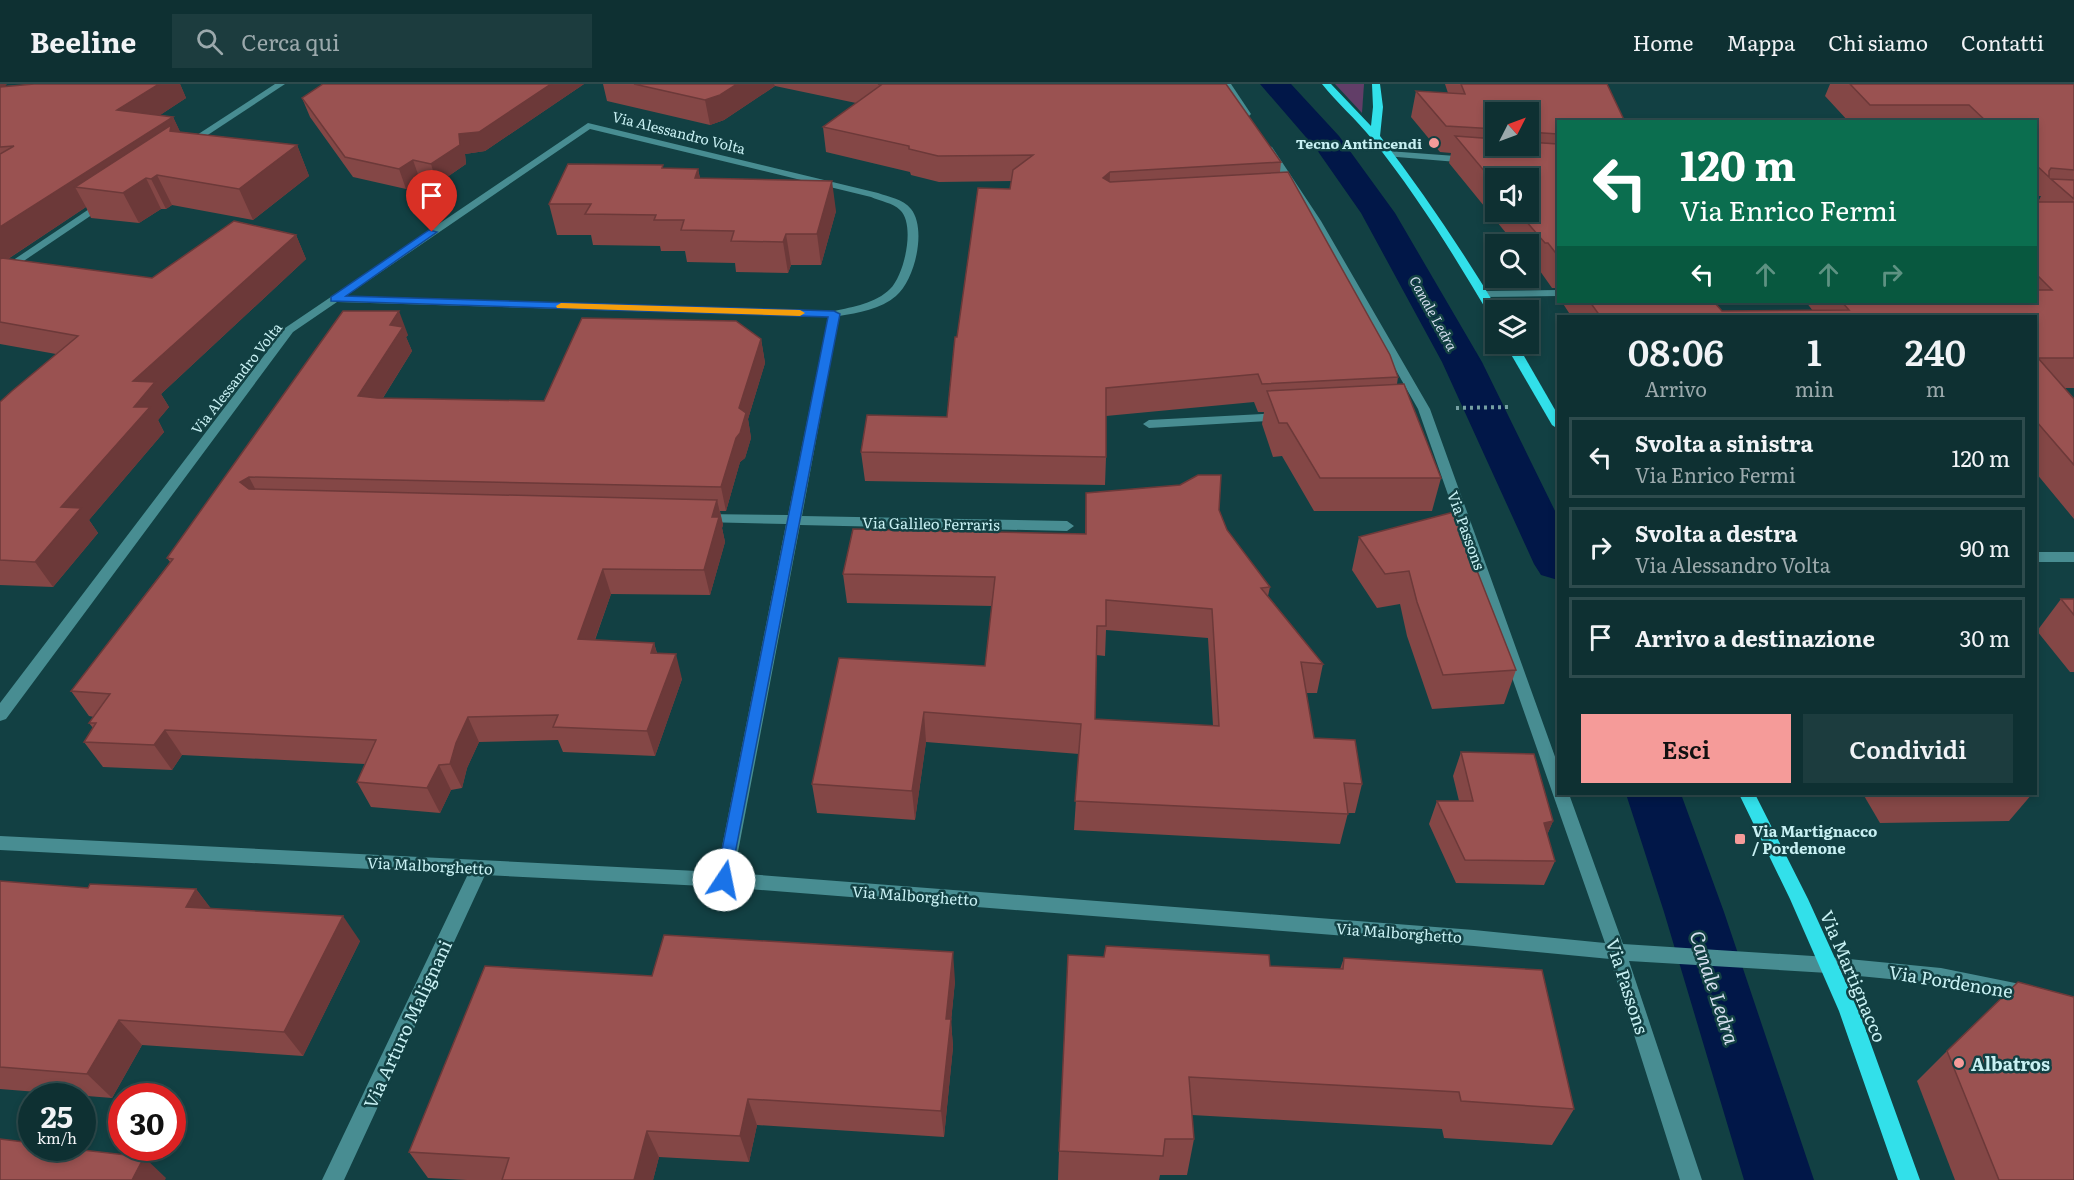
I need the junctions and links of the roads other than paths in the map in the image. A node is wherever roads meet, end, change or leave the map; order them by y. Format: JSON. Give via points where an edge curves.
{"nodes":[{"id":1,"x":281,"y":84,"type":"edge"},
{"id":2,"x":1227,"y":84,"type":"edge"},
{"id":3,"x":1326,"y":84,"type":"edge"},
{"id":4,"x":1376,"y":84,"type":"edge"},
{"id":5,"x":1375,"y":136,"type":"junction"},
{"id":6,"x":178,"y":151,"type":"edge"},
{"id":7,"x":1388,"y":154,"type":"junction"},
{"id":8,"x":1479,"y":161,"type":"edge"},
{"id":9,"x":111,"y":197,"type":"edge"},
{"id":10,"x":0,"y":274,"type":"edge"},
{"id":11,"x":1557,"y":293,"type":"edge"},
{"id":12,"x":1483,"y":294,"type":"junction"},
{"id":13,"x":335,"y":299,"type":"junction"},
{"id":14,"x":1487,"y":300,"type":"edge"},
{"id":15,"x":834,"y":314,"type":"junction"},
{"id":16,"x":1517,"y":354,"type":"edge"},
{"id":17,"x":1292,"y":416,"type":"edge"},
{"id":18,"x":1557,"y":423,"type":"edge"},
{"id":19,"x":1149,"y":424,"type":"dead end"},
{"id":20,"x":688,"y":518,"type":"edge"},
{"id":21,"x":794,"y":520,"type":"junction"},
{"id":22,"x":1067,"y":526,"type":"dead end"},
{"id":23,"x":2074,"y":556,"type":"edge"},
{"id":24,"x":2037,"y":557,"type":"edge"},
{"id":25,"x":0,"y":715,"type":"edge"},
{"id":26,"x":1557,"y":784,"type":"edge"},
{"id":27,"x":1561,"y":795,"type":"edge"},
{"id":28,"x":1747,"y":795,"type":"edge"},
{"id":29,"x":0,"y":843,"type":"edge"},
{"id":30,"x":480,"y":868,"type":"junction"},
{"id":31,"x":724,"y":880,"type":"junction"},
{"id":32,"x":1617,"y":952,"type":"junction"},
{"id":33,"x":1828,"y":965,"type":"junction"},
{"id":34,"x":2052,"y":998,"type":"edge"},
{"id":35,"x":333,"y":1180,"type":"edge"},
{"id":36,"x":1691,"y":1180,"type":"edge"},
{"id":37,"x":1909,"y":1180,"type":"edge"}],
"edges":[{"from":1,"to":6,"type":"street"},
{"from":2,"to":26,"type":"street","name":"Via Passons","via":[[1291,192],[1316,221],[1418,409]]},
{"from":3,"to":5,"type":"main road"},
{"from":4,"to":5,"type":"main road"},
{"from":5,"to":7,"type":"main road"},
{"from":7,"to":8,"type":"street"},
{"from":7,"to":12,"type":"main road"},
{"from":9,"to":10,"type":"street"},
{"from":11,"to":12,"type":"street"},
{"from":12,"to":14,"type":"main road"},
{"from":13,"to":15,"type":"street","name":"Via Alessandro Volta"},
{"from":13,"to":15,"type":"street","name":"Via Alessandro Volta","via":[[588,126],[874,195],[907,210],[914,233],[903,282],[879,301]]},
{"from":13,"to":25,"type":"street","name":"Via Alessandro Volta","via":[[289,330]]},
{"from":15,"to":21,"type":"street"},
{"from":16,"to":18,"type":"main road"},
{"from":17,"to":19,"type":"street"},
{"from":20,"to":21,"type":"street","name":"Via Galileo Ferraris"},
{"from":21,"to":22,"type":"street","name":"Via Galileo Ferraris"},
{"from":21,"to":31,"type":"street"},
{"from":23,"to":24,"type":"street"},
{"from":27,"to":32,"type":"street","name":"Via Passons"},
{"from":28,"to":33,"type":"main road","name":"Via Martignacco"},
{"from":29,"to":30,"type":"street","name":"Via Malborghetto"},
{"from":30,"to":31,"type":"street","name":"Via Malborghetto"},
{"from":30,"to":35,"type":"street","name":"Via Arturo Malignani"},
{"from":31,"to":32,"type":"street","name":"Via Malborghetto"},
{"from":32,"to":33,"type":"street","name":"Via Malborghetto"},
{"from":32,"to":36,"type":"street","name":"Via Passons"},
{"from":33,"to":34,"type":"street","name":"Via Pordenone","via":[[1941,976]]},
{"from":33,"to":37,"type":"main road","name":"Via Martignacco","via":[[1849,1011]]}]}
